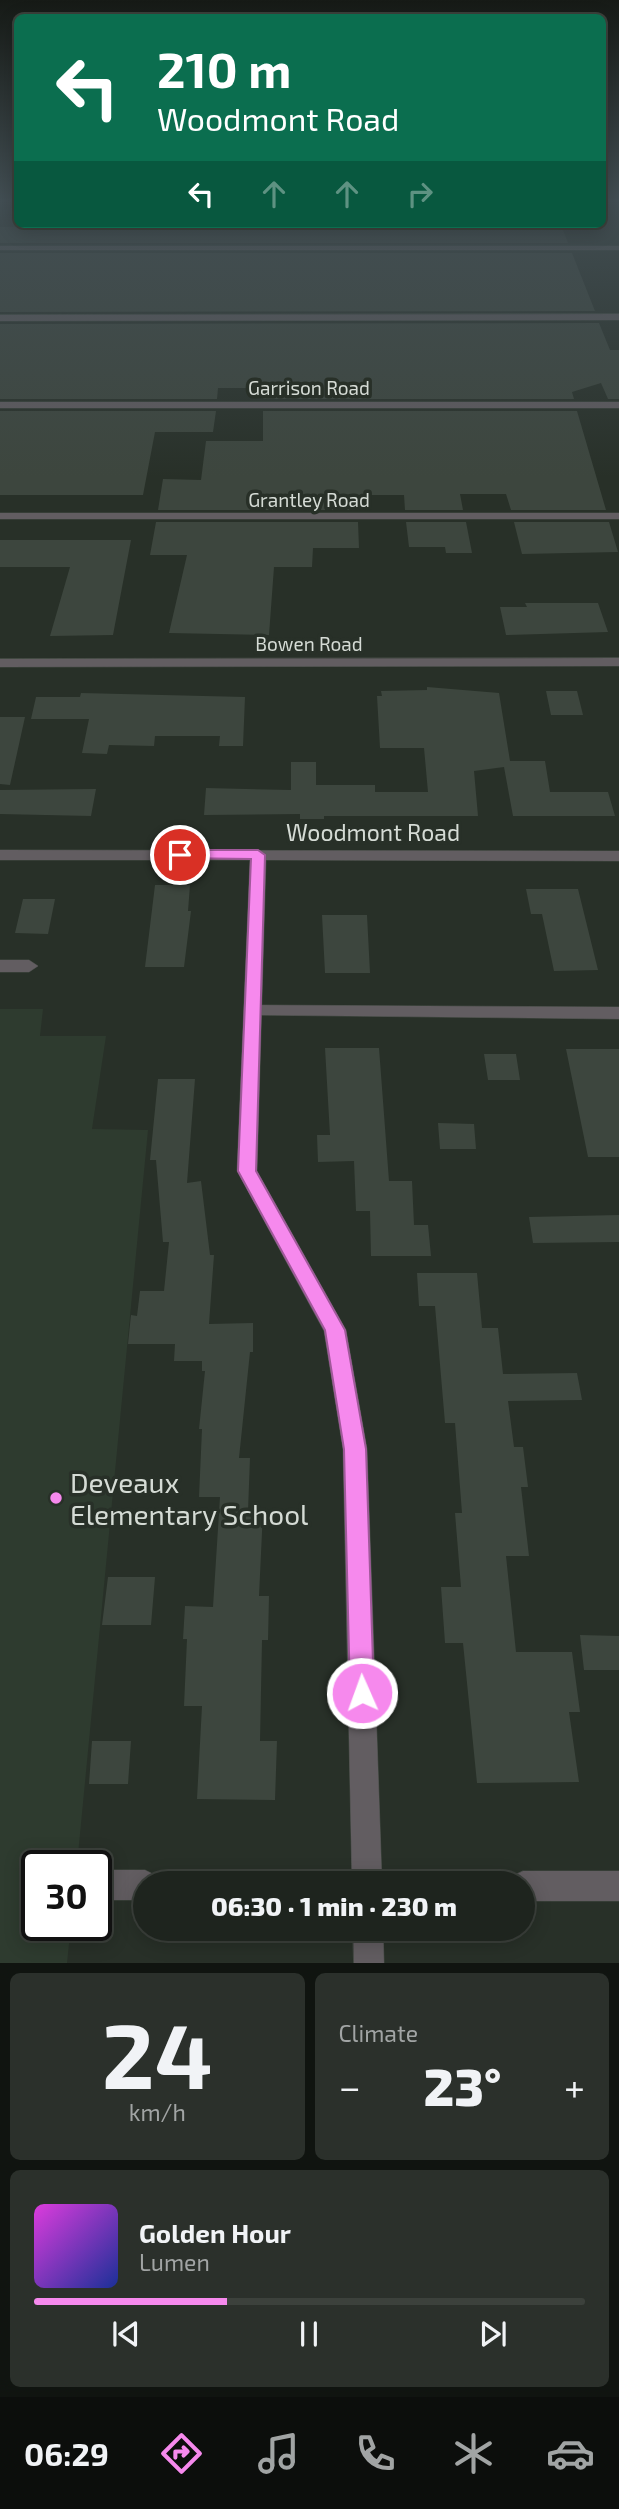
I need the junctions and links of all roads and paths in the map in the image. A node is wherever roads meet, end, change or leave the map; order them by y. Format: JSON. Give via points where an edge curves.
{"nodes":[{"id":1,"x":619,"y":317,"type":"edge"},
{"id":2,"x":0,"y":318,"type":"edge"},
{"id":3,"x":0,"y":405,"type":"edge"},
{"id":4,"x":619,"y":405,"type":"edge"},
{"id":5,"x":0,"y":516,"type":"edge"},
{"id":6,"x":619,"y":516,"type":"edge"},
{"id":7,"x":619,"y":662,"type":"edge"},
{"id":8,"x":0,"y":663,"type":"edge"},
{"id":9,"x":0,"y":855,"type":"edge"},
{"id":10,"x":258,"y":855,"type":"junction"},
{"id":11,"x":619,"y":856,"type":"edge"},
{"id":12,"x":0,"y":966,"type":"edge"},
{"id":13,"x":29,"y":966,"type":"dead end"},
{"id":14,"x":253,"y":1011,"type":"junction"},
{"id":15,"x":619,"y":1013,"type":"edge"},
{"id":16,"x":367,"y":1871,"type":"edge"},
{"id":17,"x":112,"y":1885,"type":"edge"},
{"id":18,"x":133,"y":1885,"type":"edge"},
{"id":19,"x":535,"y":1886,"type":"edge"},
{"id":20,"x":619,"y":1886,"type":"edge"},
{"id":21,"x":368,"y":1941,"type":"edge"},
{"id":22,"x":369,"y":1963,"type":"edge"}],
"edges":[{"from":1,"to":2,"type":"street"},
{"from":3,"to":4,"type":"street","name":"Garrison Road"},
{"from":5,"to":6,"type":"street","name":"Grantley Road"},
{"from":7,"to":8,"type":"street","name":"Bowen Road"},
{"from":9,"to":10,"type":"street","name":"Woodmont Road"},
{"from":10,"to":11,"type":"street","name":"Woodmont Road"},
{"from":10,"to":14,"type":"street"},
{"from":12,"to":13,"type":"street"},
{"from":14,"to":15,"type":"street"},
{"from":14,"to":16,"type":"street","via":[[247,1171],[335,1330],[355,1449]]},
{"from":17,"to":18,"type":"street"},
{"from":19,"to":20,"type":"street"},
{"from":21,"to":22,"type":"street"}]}
